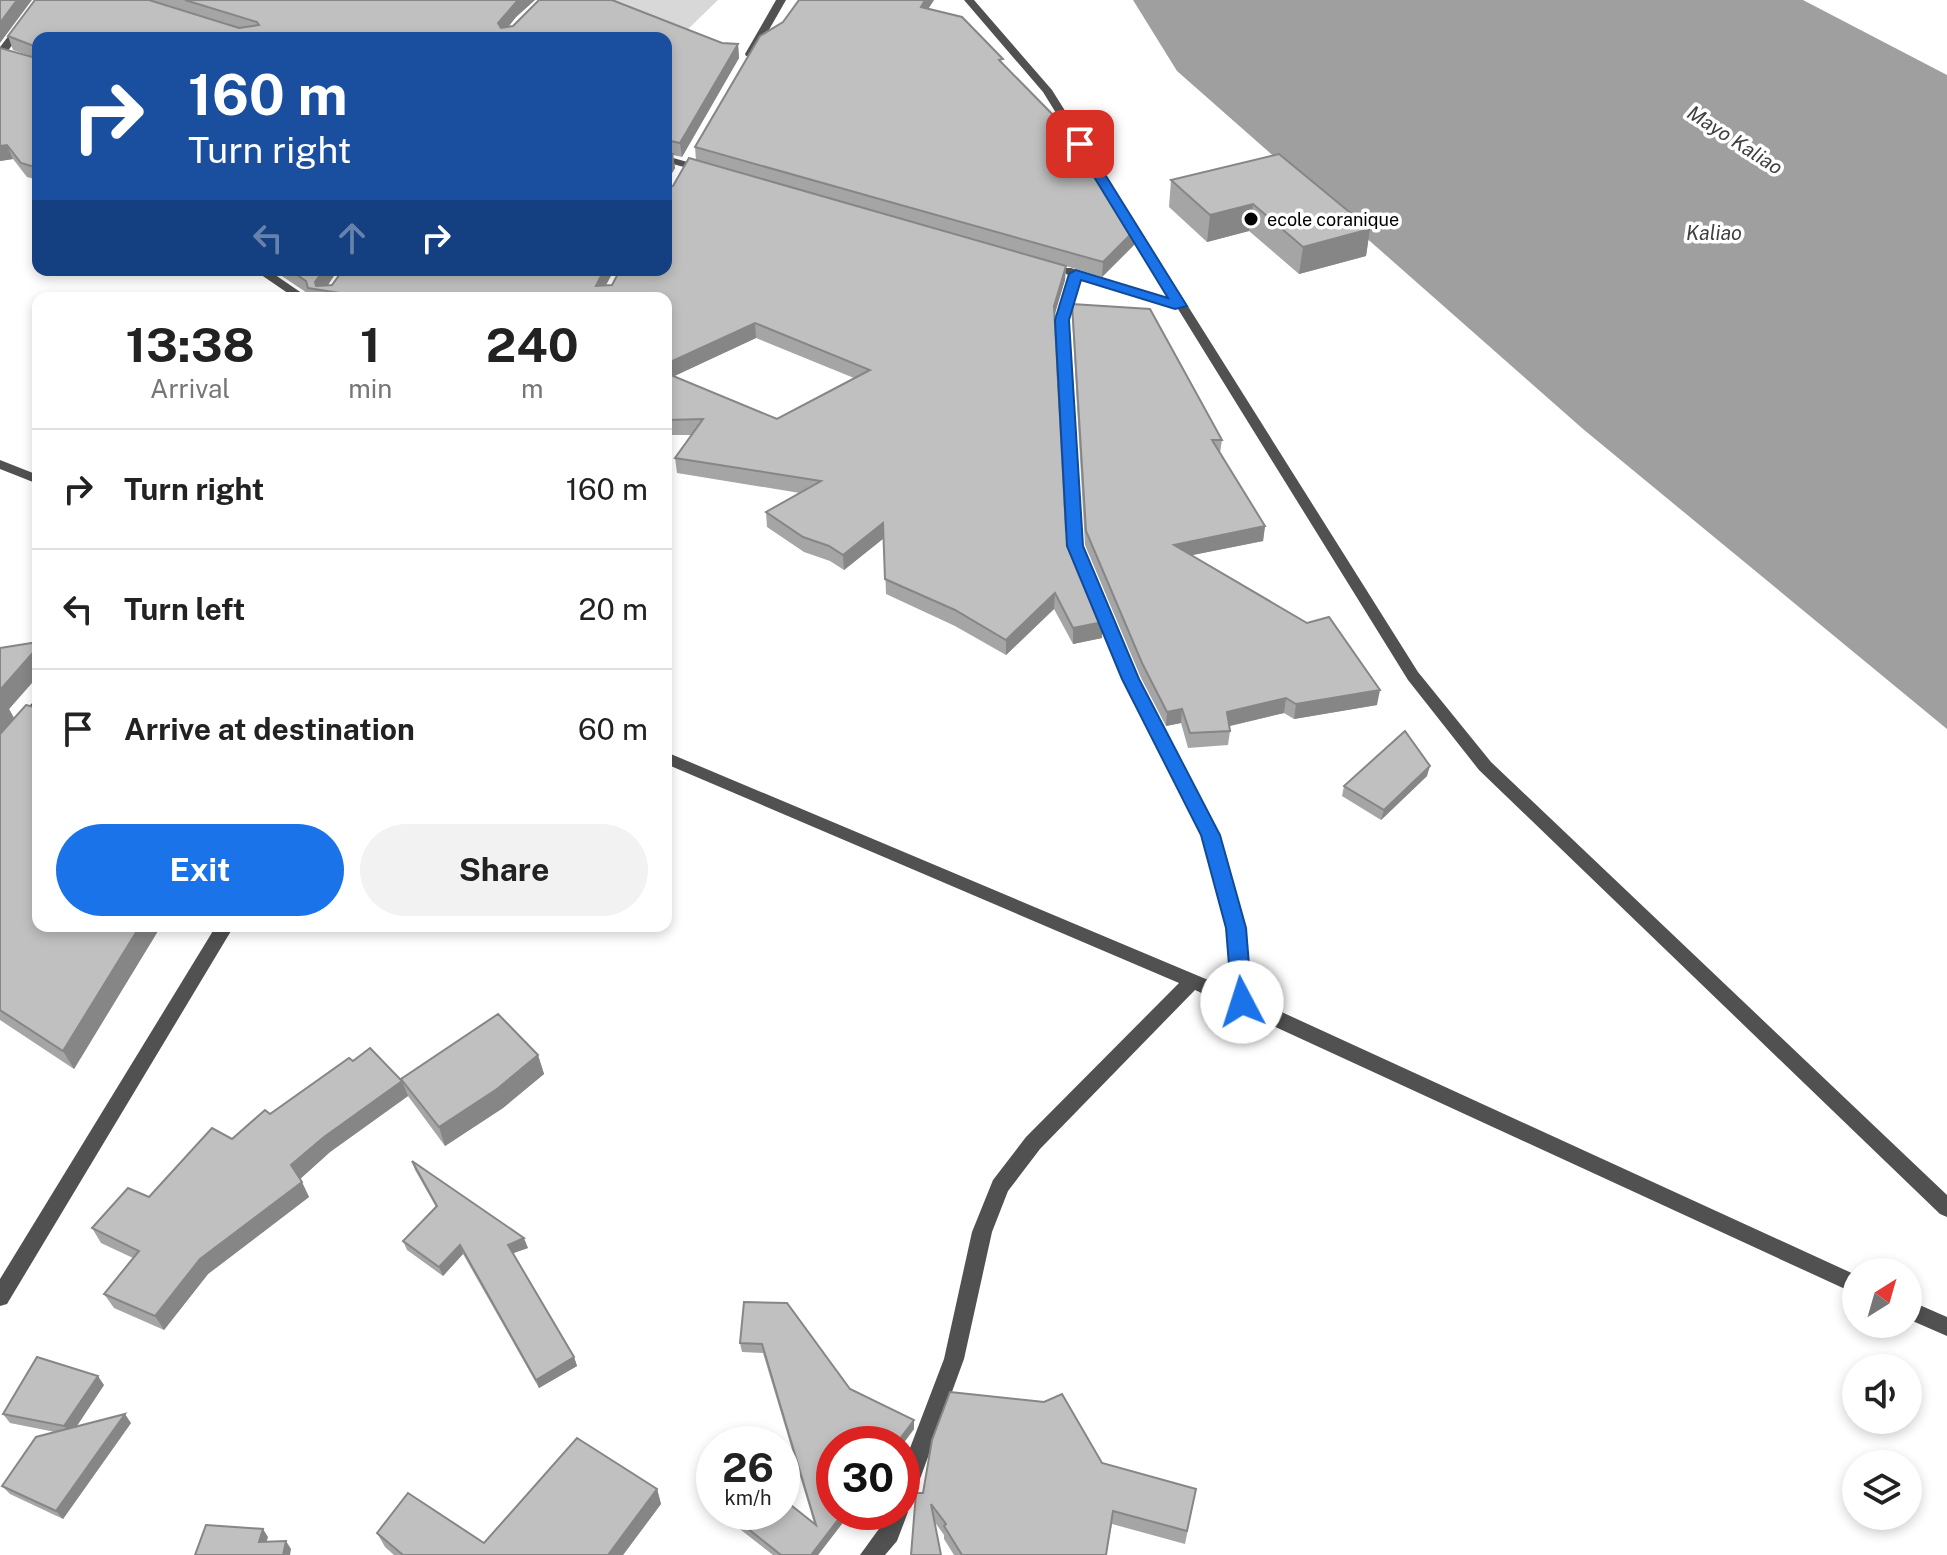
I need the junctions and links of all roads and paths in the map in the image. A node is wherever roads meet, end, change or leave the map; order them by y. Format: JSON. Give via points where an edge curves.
{"nodes":[{"id":1,"x":41,"y":0,"type":"edge"},
{"id":2,"x":781,"y":0,"type":"edge"},
{"id":3,"x":969,"y":0,"type":"edge"},
{"id":4,"x":5,"y":53,"type":"edge"},
{"id":5,"x":742,"y":69,"type":"edge"},
{"id":6,"x":695,"y":151,"type":"edge"},
{"id":7,"x":672,"y":163,"type":"edge"},
{"id":8,"x":683,"y":170,"type":"junction"},
{"id":9,"x":717,"y":173,"type":"edge"},
{"id":10,"x":269,"y":276,"type":"edge"},
{"id":11,"x":294,"y":292,"type":"edge"},
{"id":12,"x":1180,"y":306,"type":"junction"},
{"id":13,"x":0,"y":464,"type":"edge"},
{"id":14,"x":32,"y":477,"type":"edge"},
{"id":15,"x":32,"y":713,"type":"edge"},
{"id":16,"x":0,"y":748,"type":"edge"},
{"id":17,"x":672,"y":761,"type":"edge"},
{"id":18,"x":221,"y":932,"type":"edge"},
{"id":19,"x":1192,"y":981,"type":"junction"},
{"id":20,"x":1242,"y":1002,"type":"junction"},
{"id":21,"x":1947,"y":1208,"type":"edge"},
{"id":22,"x":1842,"y":1279,"type":"edge"},
{"id":23,"x":0,"y":1297,"type":"edge"},
{"id":24,"x":1922,"y":1315,"type":"edge"},
{"id":25,"x":1947,"y":1327,"type":"edge"},
{"id":26,"x":920,"y":1450,"type":"edge"},
{"id":27,"x":890,"y":1530,"type":"edge"},
{"id":28,"x":871,"y":1555,"type":"edge"}],
"edges":[{"from":1,"to":4,"type":"street"},
{"from":2,"to":5,"type":"street"},
{"from":3,"to":12,"type":"street","via":[[1047,90]]},
{"from":6,"to":8,"type":"street"},
{"from":7,"to":8,"type":"street"},
{"from":8,"to":9,"type":"street"},
{"from":10,"to":11,"type":"street"},
{"from":12,"to":20,"type":"street","via":[[1068,272],[1062,320],[1075,546],[1130,679],[1211,835],[1236,928]]},
{"from":12,"to":21,"type":"street","via":[[1413,676],[1485,766]]},
{"from":13,"to":14,"type":"street"},
{"from":15,"to":16,"type":"street"},
{"from":17,"to":19,"type":"street"},
{"from":18,"to":23,"type":"street"},
{"from":19,"to":20,"type":"street"},
{"from":19,"to":26,"type":"street","via":[[1033,1143],[1000,1186],[982,1232],[954,1359]]},
{"from":20,"to":22,"type":"street"},
{"from":24,"to":25,"type":"street"},
{"from":27,"to":28,"type":"street"}]}
